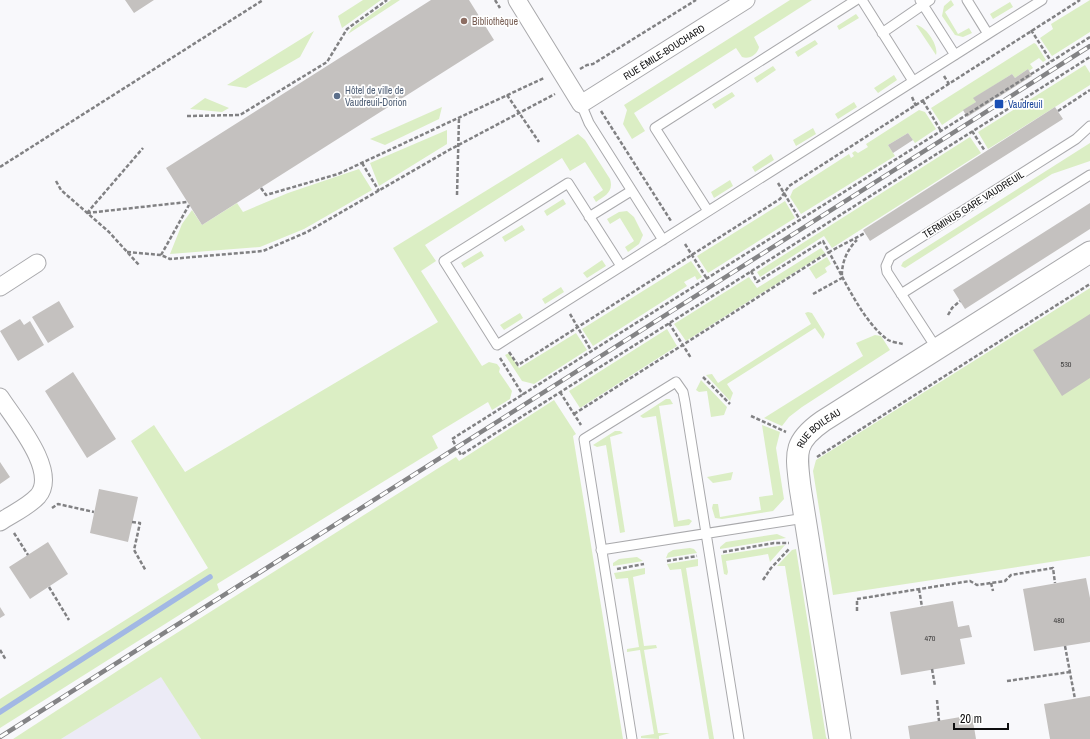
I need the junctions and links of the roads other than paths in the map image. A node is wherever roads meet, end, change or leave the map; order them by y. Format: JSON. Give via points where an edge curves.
{"nodes":[{"id":1,"x":517,"y":0,"type":"edge"},
{"id":2,"x":746,"y":0,"type":"edge"},
{"id":3,"x":856,"y":0,"type":"edge"},
{"id":4,"x":862,"y":0,"type":"edge"},
{"id":5,"x":967,"y":0,"type":"edge"},
{"id":6,"x":1042,"y":0,"type":"edge"},
{"id":7,"x":924,"y":2,"type":"edge"},
{"id":8,"x":882,"y":33,"type":"junction"},
{"id":9,"x":988,"y":34,"type":"junction"},
{"id":10,"x":955,"y":55,"type":"junction"},
{"id":11,"x":913,"y":81,"type":"junction"},
{"id":12,"x":581,"y":104,"type":"junction"},
{"id":13,"x":1090,"y":126,"type":"edge"},
{"id":14,"x":1090,"y":175,"type":"edge"},
{"id":15,"x":631,"y":191,"type":"junction"},
{"id":16,"x":708,"y":211,"type":"junction"},
{"id":17,"x":590,"y":217,"type":"junction"},
{"id":18,"x":663,"y":240,"type":"junction"},
{"id":19,"x":1090,"y":252,"type":"edge"},
{"id":20,"x":37,"y":263,"type":"dead end"},
{"id":21,"x":621,"y":266,"type":"junction"},
{"id":22,"x":0,"y":287,"type":"edge"},
{"id":23,"x":901,"y":294,"type":"junction"},
{"id":24,"x":936,"y":349,"type":"junction"},
{"id":25,"x":0,"y":396,"type":"edge"},
{"id":26,"x":805,"y":518,"type":"junction"},
{"id":27,"x":6,"y":526,"type":"edge"},
{"id":28,"x":706,"y":533,"type":"junction"},
{"id":29,"x":601,"y":550,"type":"junction"},
{"id":30,"x":632,"y":739,"type":"edge"},
{"id":31,"x":739,"y":739,"type":"edge"},
{"id":32,"x":840,"y":739,"type":"edge"}],
"edges":[{"from":1,"to":12,"type":"street"},
{"from":2,"to":12,"type":"street","name":"RUE ÉMILE-BOUCHARD"},
{"from":3,"to":16,"type":"lane","via":[[655,128]]},
{"from":4,"to":8,"type":"lane"},
{"from":5,"to":9,"type":"lane"},
{"from":6,"to":9,"type":"lane"},
{"from":7,"to":8,"type":"lane"},
{"from":7,"to":10,"type":"lane"},
{"from":8,"to":11,"type":"lane"},
{"from":9,"to":10,"type":"lane"},
{"from":10,"to":11,"type":"lane"},
{"from":11,"to":16,"type":"lane"},
{"from":12,"to":15,"type":"lane","via":[[589,123]]},
{"from":13,"to":23,"type":"lane","name":"TERMINUS GARE VAUDREUIL","via":[[1076,139],[890,257],[886,266],[887,272]]},
{"from":14,"to":23,"type":"lane"},
{"from":15,"to":17,"type":"lane"},
{"from":15,"to":18,"type":"lane"},
{"from":16,"to":18,"type":"lane"},
{"from":17,"to":21,"type":"lane"},
{"from":17,"to":21,"type":"lane","via":[[568,182],[444,261],[497,345]]},
{"from":18,"to":21,"type":"lane"},
{"from":19,"to":24,"type":"street","name":"RUE BOILEAU"},
{"from":20,"to":22,"type":"street"},
{"from":23,"to":24,"type":"lane","name":"TERMINUS GARE VAUDREUIL"},
{"from":24,"to":26,"type":"street","name":"RUE BOILEAU","via":[[823,421],[804,436],[799,446],[798,457]]},
{"from":25,"to":27,"type":"street","via":[[36,453],[44,476],[44,484],[37,496]]},
{"from":26,"to":28,"type":"lane"},
{"from":26,"to":32,"type":"street","name":"RUE BOILEAU"},
{"from":28,"to":29,"type":"lane"},
{"from":28,"to":29,"type":"lane","via":[[683,395],[676,382],[584,439]]},
{"from":28,"to":31,"type":"lane"},
{"from":29,"to":30,"type":"lane"}]}
